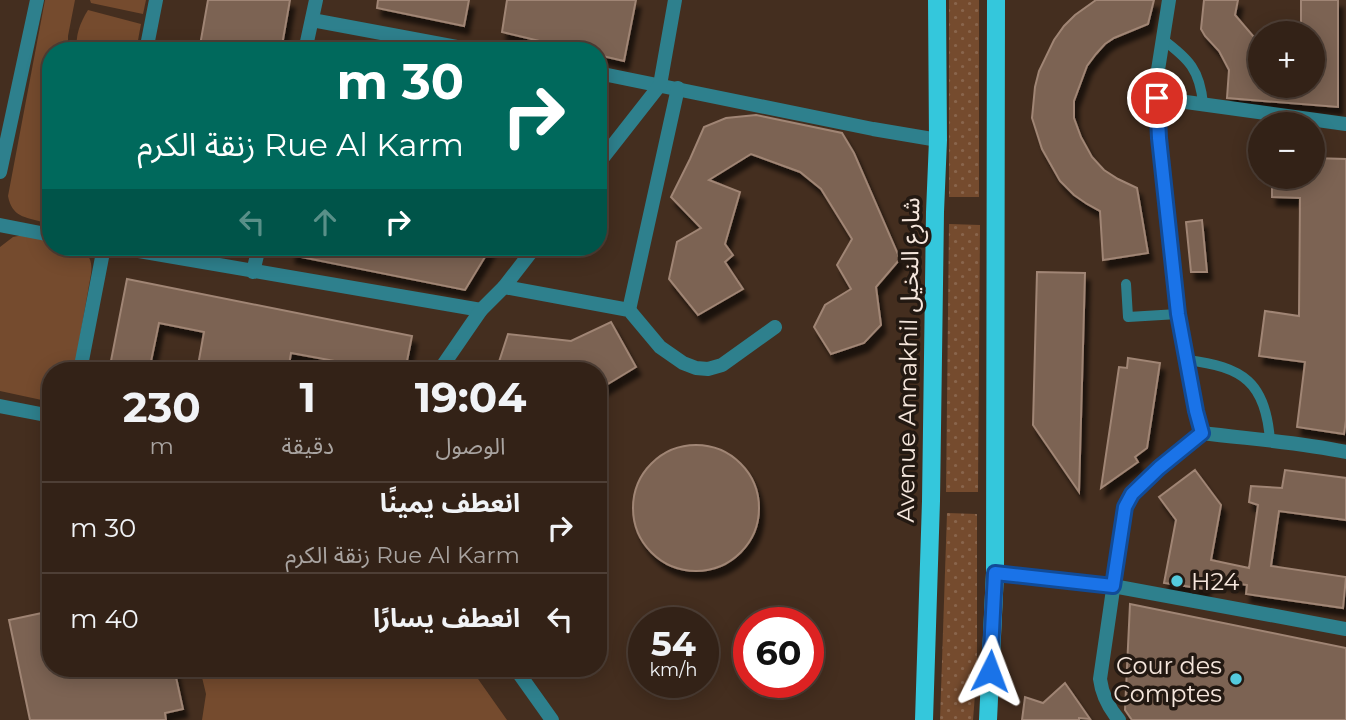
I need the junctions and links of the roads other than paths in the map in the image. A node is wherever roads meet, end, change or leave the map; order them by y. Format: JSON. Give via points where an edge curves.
{"nodes":[{"id":1,"x":37,"y":0,"type":"edge"},
{"id":2,"x":156,"y":0,"type":"edge"},
{"id":3,"x":316,"y":0,"type":"edge"},
{"id":4,"x":675,"y":0,"type":"edge"},
{"id":5,"x":937,"y":0,"type":"edge"},
{"id":6,"x":996,"y":0,"type":"edge"},
{"id":7,"x":1169,"y":0,"type":"edge"},
{"id":8,"x":312,"y":20,"type":"junction"},
{"id":9,"x":1162,"y":39,"type":"junction"},
{"id":10,"x":148,"y":42,"type":"edge"},
{"id":11,"x":307,"y":42,"type":"edge"},
{"id":12,"x":430,"y":42,"type":"edge"},
{"id":13,"x":607,"y":75,"type":"edge"},
{"id":14,"x":660,"y":85,"type":"junction"},
{"id":15,"x":678,"y":88,"type":"junction"},
{"id":16,"x":1157,"y":98,"type":"junction"},
{"id":17,"x":1203,"y":104,"type":"junction"},
{"id":18,"x":1346,"y":124,"type":"edge"},
{"id":19,"x":938,"y":140,"type":"junction"},
{"id":20,"x":607,"y":153,"type":"edge"},
{"id":21,"x":0,"y":172,"type":"edge"},
{"id":22,"x":0,"y":225,"type":"edge"},
{"id":23,"x":42,"y":233,"type":"edge"},
{"id":24,"x":102,"y":256,"type":"edge"},
{"id":25,"x":164,"y":256,"type":"edge"},
{"id":26,"x":257,"y":256,"type":"edge"},
{"id":27,"x":528,"y":256,"type":"edge"},
{"id":28,"x":253,"y":272,"type":"junction"},
{"id":29,"x":1126,"y":284,"type":"dead end"},
{"id":30,"x":503,"y":287,"type":"junction"},
{"id":31,"x":481,"y":310,"type":"junction"},
{"id":32,"x":629,"y":310,"type":"junction"},
{"id":33,"x":1178,"y":314,"type":"junction"},
{"id":34,"x":775,"y":327,"type":"dead end"},
{"id":35,"x":1187,"y":359,"type":"junction"},
{"id":36,"x":82,"y":362,"type":"edge"},
{"id":37,"x":445,"y":362,"type":"edge"},
{"id":38,"x":0,"y":406,"type":"edge"},
{"id":39,"x":42,"y":414,"type":"edge"},
{"id":40,"x":1202,"y":433,"type":"junction"},
{"id":41,"x":1270,"y":441,"type":"junction"},
{"id":42,"x":1346,"y":452,"type":"edge"},
{"id":43,"x":995,"y":573,"type":"junction"},
{"id":44,"x":1113,"y":586,"type":"junction"},
{"id":45,"x":1346,"y":629,"type":"edge"},
{"id":46,"x":521,"y":677,"type":"edge"},
{"id":47,"x":552,"y":720,"type":"edge"},
{"id":48,"x":923,"y":720,"type":"edge"},
{"id":49,"x":988,"y":720,"type":"edge"},
{"id":50,"x":1119,"y":720,"type":"edge"}],
"edges":[{"from":1,"to":21,"type":"street"},
{"from":2,"to":10,"type":"street"},
{"from":3,"to":8,"type":"street"},
{"from":4,"to":14,"type":"street"},
{"from":5,"to":19,"type":"main road","name":"Avenue Annakhil شارع النخيل"},
{"from":6,"to":43,"type":"main road"},
{"from":7,"to":9,"type":"street"},
{"from":8,"to":11,"type":"street"},
{"from":8,"to":12,"type":"street"},
{"from":9,"to":16,"type":"street"},
{"from":9,"to":17,"type":"lane","via":[[1195,69]]},
{"from":13,"to":14,"type":"street"},
{"from":14,"to":15,"type":"street"},
{"from":14,"to":20,"type":"street"},
{"from":15,"to":19,"type":"street"},
{"from":15,"to":32,"type":"street"},
{"from":16,"to":17,"type":"street"},
{"from":16,"to":33,"type":"street"},
{"from":17,"to":18,"type":"street"},
{"from":19,"to":48,"type":"main road","name":"Avenue Annakhil شارع النخيل"},
{"from":22,"to":23,"type":"street"},
{"from":24,"to":36,"type":"street"},
{"from":25,"to":28,"type":"street"},
{"from":26,"to":28,"type":"street"},
{"from":27,"to":30,"type":"street"},
{"from":28,"to":31,"type":"street"},
{"from":29,"to":33,"type":"lane","via":[[1128,317]]},
{"from":30,"to":31,"type":"street"},
{"from":30,"to":32,"type":"street"},
{"from":31,"to":37,"type":"street"},
{"from":32,"to":34,"type":"street","via":[[660,346],[696,368],[722,365]]},
{"from":33,"to":35,"type":"street"},
{"from":35,"to":40,"type":"street"},
{"from":35,"to":41,"type":"lane","via":[[1213,363],[1245,378],[1264,405]]},
{"from":38,"to":39,"type":"street"},
{"from":40,"to":41,"type":"street"},
{"from":40,"to":44,"type":"street","via":[[1132,494],[1125,507]]},
{"from":41,"to":42,"type":"street"},
{"from":43,"to":44,"type":"street"},
{"from":43,"to":49,"type":"main road"},
{"from":44,"to":45,"type":"street"},
{"from":44,"to":50,"type":"street","via":[[1100,679],[1102,693]]},
{"from":46,"to":47,"type":"street"}]}
